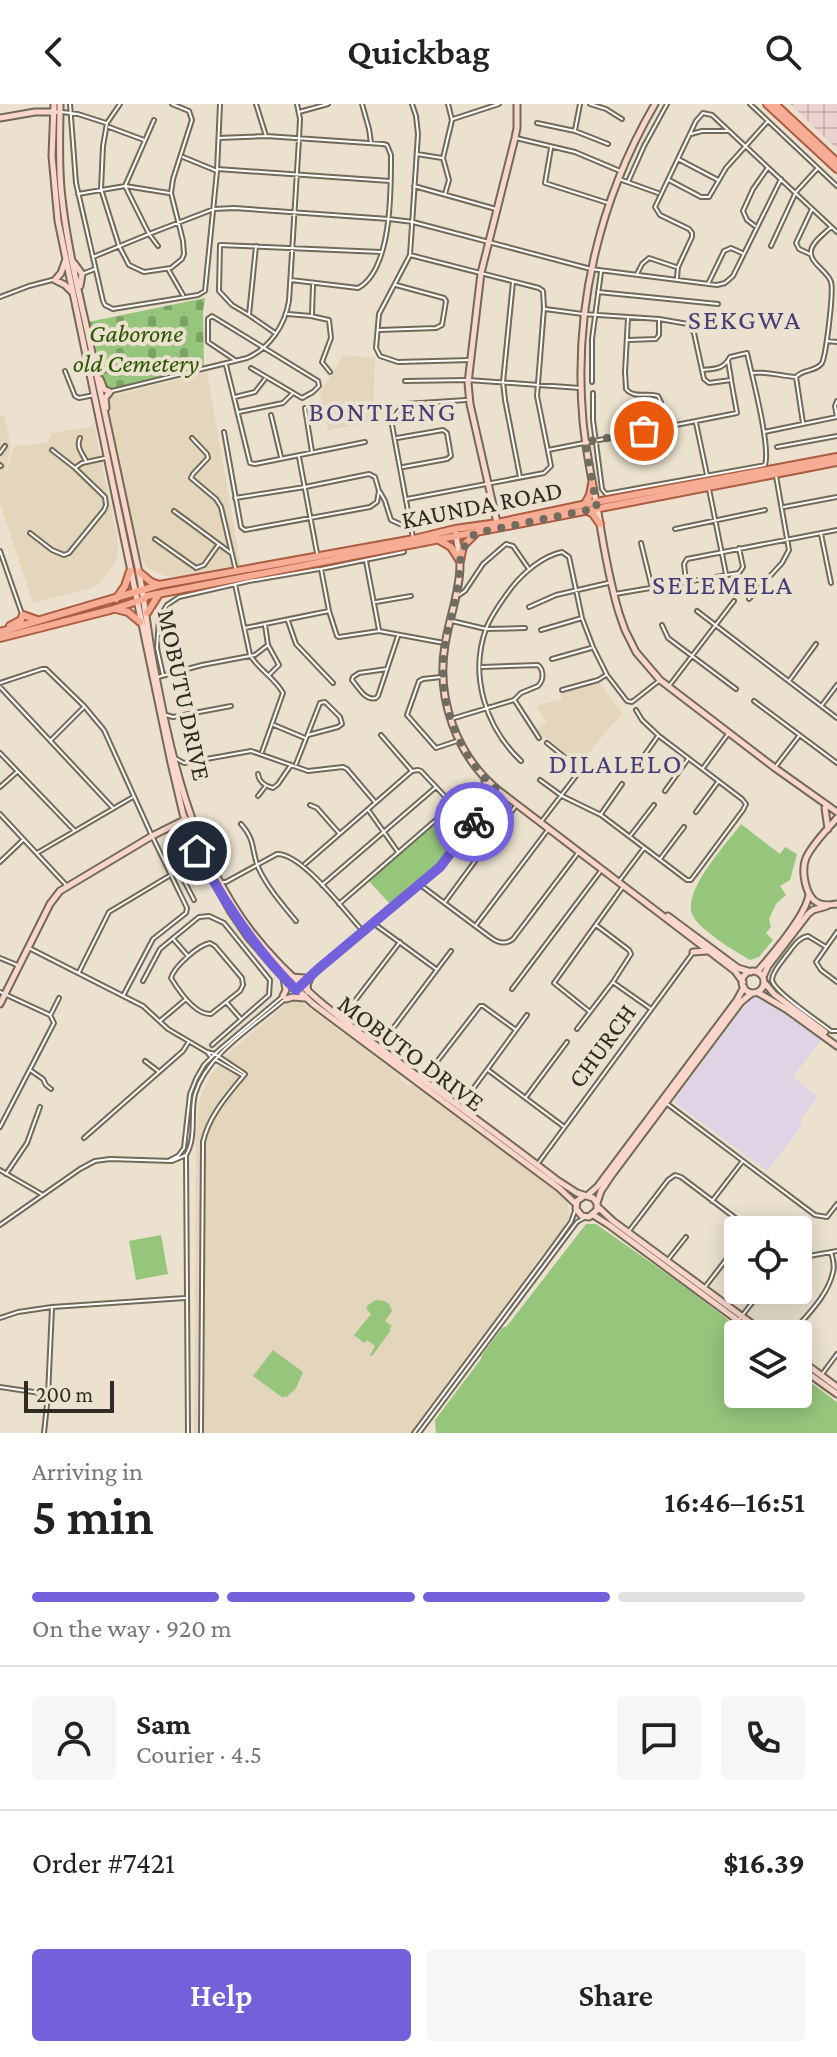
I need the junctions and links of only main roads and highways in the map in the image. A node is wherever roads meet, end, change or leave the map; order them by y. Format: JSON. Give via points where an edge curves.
{"nodes":[{"id":1,"x":54,"y":104,"type":"edge"},
{"id":2,"x":60,"y":104,"type":"edge"},
{"id":3,"x":517,"y":104,"type":"edge"},
{"id":4,"x":767,"y":104,"type":"edge"},
{"id":5,"x":775,"y":104,"type":"edge"},
{"id":6,"x":653,"y":105,"type":"edge"},
{"id":7,"x":57,"y":112,"type":"junction"},
{"id":8,"x":0,"y":118,"type":"edge"},
{"id":9,"x":834,"y":147,"type":"dead end"},
{"id":10,"x":835,"y":160,"type":"edge"},
{"id":11,"x":837,"y":169,"type":"edge"},
{"id":12,"x":66,"y":258,"type":"junction"},
{"id":13,"x":76,"y":275,"type":"junction"},
{"id":14,"x":76,"y":292,"type":"junction"},
{"id":15,"x":96,"y":371,"type":"junction"},
{"id":16,"x":97,"y":395,"type":"junction"},
{"id":17,"x":105,"y":416,"type":"junction"},
{"id":18,"x":110,"y":457,"type":"junction"},
{"id":19,"x":837,"y":459,"type":"edge"},
{"id":20,"x":708,"y":481,"type":"junction"},
{"id":21,"x":593,"y":487,"type":"junction"},
{"id":22,"x":607,"y":504,"type":"junction"},
{"id":23,"x":596,"y":505,"type":"junction"},
{"id":24,"x":586,"y":507,"type":"junction"},
{"id":25,"x":599,"y":521,"type":"junction"},
{"id":26,"x":498,"y":525,"type":"junction"},
{"id":27,"x":455,"y":532,"type":"junction"},
{"id":28,"x":476,"y":533,"type":"junction"},
{"id":29,"x":437,"y":539,"type":"junction"},
{"id":30,"x":460,"y":561,"type":"junction"},
{"id":31,"x":319,"y":563,"type":"junction"},
{"id":32,"x":130,"y":571,"type":"junction"},
{"id":33,"x":139,"y":572,"type":"junction"},
{"id":34,"x":235,"y":577,"type":"junction"},
{"id":35,"x":159,"y":585,"type":"junction"},
{"id":36,"x":159,"y":594,"type":"junction"},
{"id":37,"x":140,"y":596,"type":"junction"},
{"id":38,"x":116,"y":599,"type":"junction"},
{"id":39,"x":110,"y":610,"type":"junction"},
{"id":40,"x":147,"y":613,"type":"junction"},
{"id":41,"x":40,"y":620,"type":"junction"},
{"id":42,"x":140,"y":622,"type":"junction"},
{"id":43,"x":26,"y":628,"type":"junction"},
{"id":44,"x":9,"y":629,"type":"junction"},
{"id":45,"x":0,"y":632,"type":"edge"},
{"id":46,"x":0,"y":638,"type":"edge"},
{"id":47,"x":483,"y":777,"type":"junction"},
{"id":48,"x":500,"y":792,"type":"junction"},
{"id":49,"x":818,"y":800,"type":"junction"},
{"id":50,"x":825,"y":808,"type":"junction"},
{"id":51,"x":182,"y":812,"type":"junction"},
{"id":52,"x":837,"y":816,"type":"edge"},
{"id":53,"x":188,"y":818,"type":"junction"},
{"id":54,"x":177,"y":822,"type":"junction"},
{"id":55,"x":188,"y":827,"type":"junction"},
{"id":56,"x":827,"y":830,"type":"junction"},
{"id":57,"x":809,"y":893,"type":"junction"},
{"id":58,"x":837,"y":904,"type":"edge"},
{"id":59,"x":828,"y":905,"type":"junction"},
{"id":60,"x":701,"y":942,"type":"junction"},
{"id":61,"x":708,"y":951,"type":"junction"},
{"id":62,"x":693,"y":952,"type":"road end"},
{"id":63,"x":286,"y":976,"type":"junction"},
{"id":64,"x":759,"y":976,"type":"junction"},
{"id":65,"x":743,"y":984,"type":"junction"},
{"id":66,"x":3,"y":993,"type":"edge"},
{"id":67,"x":755,"y":993,"type":"junction"},
{"id":68,"x":307,"y":996,"type":"junction"},
{"id":69,"x":0,"y":1004,"type":"edge"},
{"id":70,"x":826,"y":1035,"type":"junction"},
{"id":71,"x":837,"y":1044,"type":"edge"},
{"id":72,"x":665,"y":1102,"type":"junction"},
{"id":73,"x":535,"y":1167,"type":"junction"},
{"id":74,"x":586,"y":1196,"type":"junction"},
{"id":75,"x":597,"y":1204,"type":"junction"},
{"id":76,"x":576,"y":1206,"type":"junction"},
{"id":77,"x":593,"y":1215,"type":"junction"},
{"id":78,"x":665,"y":1263,"type":"junction"},
{"id":79,"x":740,"y":1318,"type":"joint"},
{"id":80,"x":743,"y":1320,"type":"edge"},
{"id":81,"x":812,"y":1369,"type":"edge"},
{"id":82,"x":812,"y":1376,"type":"edge"},
{"id":83,"x":837,"y":1387,"type":"edge"},
{"id":84,"x":837,"y":1394,"type":"edge"}],
"edges":[{"from":1,"to":7,"type":"main road"},
{"from":2,"to":7,"type":"main road"},
{"from":3,"to":26,"type":"main road","via":[[515,138],[481,273],[468,380]]},
{"from":4,"to":11,"type":"main road"},
{"from":5,"to":10,"type":"main road"},
{"from":6,"to":21,"type":"main road","via":[[609,203],[583,314],[581,388]]},
{"from":7,"to":8,"type":"main road"},
{"from":7,"to":12,"type":"main road","via":[[52,156]]},
{"from":7,"to":13,"type":"main road","via":[[61,197]]},
{"from":9,"to":10,"type":"main road"},
{"from":12,"to":13,"type":"main road"},
{"from":12,"to":14,"type":"main road","via":[[55,280]]},
{"from":13,"to":14,"type":"main road"},
{"from":14,"to":15,"type":"main road"},
{"from":14,"to":16,"type":"main road"},
{"from":15,"to":16,"type":"main road"},
{"from":15,"to":17,"type":"main road","via":[[110,392]]},
{"from":16,"to":17,"type":"main road"},
{"from":16,"to":18,"type":"main road"},
{"from":17,"to":18,"type":"main road"},
{"from":18,"to":32,"type":"main road"},
{"from":18,"to":33,"type":"main road"},
{"from":19,"to":20,"type":"main road","name":"KAUNDA ROAD"},
{"from":19,"to":20,"type":"main road","name":"KAUNDA ROAD","via":[[776,474]]},
{"from":20,"to":22,"type":"main road","name":"KAUNDA ROAD"},
{"from":21,"to":22,"type":"main road"},
{"from":21,"to":23,"type":"main road"},
{"from":21,"to":24,"type":"main road"},
{"from":22,"to":23,"type":"main road","name":"KAUNDA ROAD"},
{"from":22,"to":25,"type":"main road"},
{"from":23,"to":24,"type":"main road","name":"KAUNDA ROAD"},
{"from":23,"to":25,"type":"main road"},
{"from":24,"to":25,"type":"main road"},
{"from":24,"to":26,"type":"main road","name":"KAUNDA ROAD"},
{"from":25,"to":49,"type":"main road","via":[[621,622],[645,664]]},
{"from":26,"to":27,"type":"main road","name":"KAUNDA ROAD"},
{"from":26,"to":28,"type":"main road","name":"KAUNDA ROAD"},
{"from":27,"to":28,"type":"main road","name":"KAUNDA ROAD"},
{"from":27,"to":29,"type":"main road","name":"KAUNDA ROAD"},
{"from":27,"to":30,"type":"main road"},
{"from":27,"to":31,"type":"main road","name":"KAUNDA ROAD"},
{"from":28,"to":30,"type":"main road","via":[[463,546]]},
{"from":29,"to":30,"type":"main road"},
{"from":29,"to":31,"type":"main road","name":"KAUNDA ROAD"},
{"from":30,"to":47,"type":"main road","via":[[442,677],[450,719]]},
{"from":31,"to":34,"type":"main road","name":"KAUNDA ROAD"},
{"from":32,"to":37,"type":"main road"},
{"from":32,"to":38,"type":"main road"},
{"from":33,"to":35,"type":"main road"},
{"from":33,"to":37,"type":"main road"},
{"from":34,"to":35,"type":"main road","name":"KAUNDA ROAD"},
{"from":34,"to":36,"type":"main road","name":"KAUNDA ROAD"},
{"from":35,"to":37,"type":"main road","name":"KAUNDA ROAD"},
{"from":36,"to":37,"type":"main road","name":"KAUNDA ROAD"},
{"from":36,"to":40,"type":"main road"},
{"from":37,"to":38,"type":"main road"},
{"from":37,"to":39,"type":"main road"},
{"from":37,"to":40,"type":"main road","name":"MOBUTU DRIVE"},
{"from":37,"to":42,"type":"main road"},
{"from":38,"to":41,"type":"main road"},
{"from":39,"to":42,"type":"main road","via":[[125,611]]},
{"from":39,"to":43,"type":"main road"},
{"from":40,"to":53,"type":"main road","name":"MOBUTU DRIVE"},
{"from":41,"to":43,"type":"main road"},
{"from":41,"to":44,"type":"main road","via":[[23,615]]},
{"from":42,"to":51,"type":"main road"},
{"from":43,"to":44,"type":"main road"},
{"from":43,"to":46,"type":"main road"},
{"from":44,"to":45,"type":"main road"},
{"from":47,"to":48,"type":"main road"},
{"from":47,"to":48,"type":"main road","via":[[490,801]]},
{"from":48,"to":60,"type":"main road"},
{"from":49,"to":50,"type":"main road"},
{"from":49,"to":52,"type":"main road"},
{"from":50,"to":52,"type":"main road"},
{"from":50,"to":56,"type":"main road"},
{"from":51,"to":53,"type":"main road"},
{"from":51,"to":54,"type":"main road"},
{"from":52,"to":56,"type":"main road"},
{"from":53,"to":54,"type":"main road"},
{"from":53,"to":55,"type":"main road"},
{"from":53,"to":63,"type":"main road","name":"MOBUTU DRIVE","via":[[218,882]]},
{"from":54,"to":55,"type":"main road"},
{"from":54,"to":66,"type":"main road","via":[[52,899]]},
{"from":55,"to":63,"type":"main road","via":[[231,912]]},
{"from":56,"to":57,"type":"main road","via":[[804,863]]},
{"from":57,"to":59,"type":"main road","via":[[815,902]]},
{"from":57,"to":64,"type":"main road"},
{"from":58,"to":59,"type":"main road"},
{"from":59,"to":64,"type":"main road","via":[[808,914]]},
{"from":60,"to":61,"type":"main road"},
{"from":60,"to":64,"type":"main road"},
{"from":61,"to":62,"type":"main road"},
{"from":61,"to":65,"type":"main road"},
{"from":63,"to":68,"type":"main road","name":"MOBUTU DRIVE"},
{"from":63,"to":68,"type":"main road","via":[[307,978]]},
{"from":63,"to":68,"type":"main road","via":[[285,998]]},
{"from":64,"to":65,"type":"main road","via":[[744,977]]},
{"from":64,"to":67,"type":"main road","via":[[762,988]]},
{"from":64,"to":70,"type":"main road"},
{"from":65,"to":67,"type":"main road"},
{"from":65,"to":72,"type":"main road"},
{"from":66,"to":69,"type":"main road"},
{"from":67,"to":70,"type":"main road"},
{"from":67,"to":72,"type":"main road","via":[[741,1002]]},
{"from":68,"to":73,"type":"main road","name":"MOBUTU DRIVE"},
{"from":70,"to":71,"type":"main road"},
{"from":72,"to":74,"type":"main road"},
{"from":72,"to":75,"type":"main road","via":[[604,1186]]},
{"from":73,"to":74,"type":"main road","name":"MOBUTU DRIVE"},
{"from":73,"to":76,"type":"main road"},
{"from":74,"to":75,"type":"main road"},
{"from":74,"to":76,"type":"main road"},
{"from":75,"to":77,"type":"main road"},
{"from":75,"to":78,"type":"main road"},
{"from":76,"to":77,"type":"main road","via":[[579,1215]]},
{"from":77,"to":78,"type":"main road"},
{"from":78,"to":79,"type":"main road"},
{"from":79,"to":80,"type":"main road"},
{"from":81,"to":83,"type":"main road"},
{"from":82,"to":84,"type":"main road"}]}
